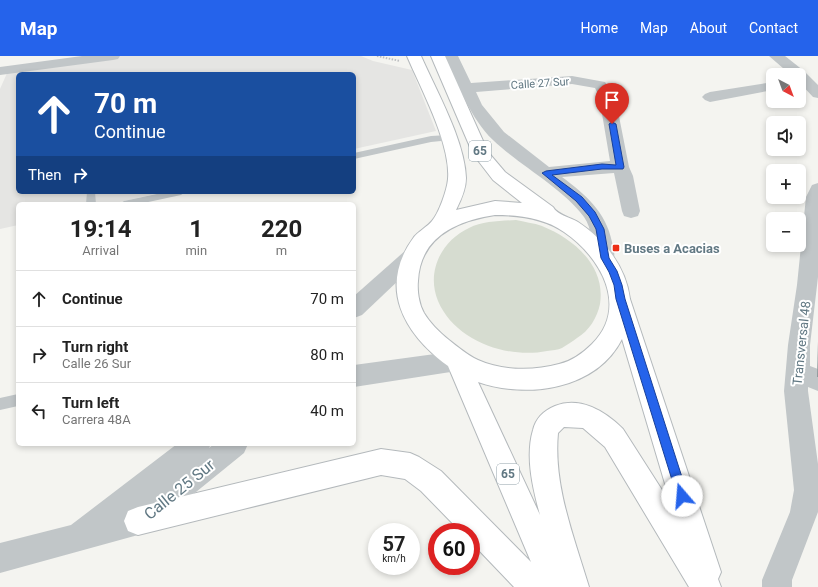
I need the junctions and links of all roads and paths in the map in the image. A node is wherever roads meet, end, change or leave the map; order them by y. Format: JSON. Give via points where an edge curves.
{"nodes":[{"id":1,"x":113,"y":56,"type":"edge"},
{"id":2,"x":414,"y":56,"type":"edge"},
{"id":3,"x":438,"y":56,"type":"edge"},
{"id":4,"x":451,"y":56,"type":"edge"},
{"id":5,"x":776,"y":56,"type":"edge"},
{"id":6,"x":80,"y":58,"type":"edge"},
{"id":7,"x":789,"y":68,"type":"edge"},
{"id":8,"x":818,"y":71,"type":"edge"},
{"id":9,"x":0,"y":72,"type":"edge"},
{"id":10,"x":806,"y":77,"type":"edge"},
{"id":11,"x":806,"y":83,"type":"edge"},
{"id":12,"x":766,"y":87,"type":"edge"},
{"id":13,"x":467,"y":88,"type":"junction"},
{"id":14,"x":818,"y":94,"type":"edge"},
{"id":15,"x":710,"y":97,"type":"dead end"},
{"id":16,"x":448,"y":138,"type":"junction"},
{"id":17,"x":356,"y":156,"type":"edge"},
{"id":18,"x":620,"y":167,"type":"junction"},
{"id":19,"x":546,"y":173,"type":"junction"},
{"id":20,"x":172,"y":194,"type":"edge"},
{"id":21,"x":817,"y":195,"type":"edge"},
{"id":22,"x":134,"y":202,"type":"edge"},
{"id":23,"x":631,"y":211,"type":"dead end"},
{"id":24,"x":557,"y":220,"type":"junction"},
{"id":25,"x":440,"y":225,"type":"junction"},
{"id":26,"x":413,"y":255,"type":"junction"},
{"id":27,"x":605,"y":258,"type":"junction"},
{"id":28,"x":813,"y":285,"type":"edge"},
{"id":29,"x":620,"y":299,"type":"junction"},
{"id":30,"x":356,"y":307,"type":"edge"},
{"id":31,"x":457,"y":361,"type":"junction"},
{"id":32,"x":356,"y":376,"type":"edge"},
{"id":33,"x":808,"y":377,"type":"edge"},
{"id":34,"x":16,"y":400,"type":"edge"},
{"id":35,"x":0,"y":404,"type":"edge"},
{"id":36,"x":195,"y":446,"type":"edge"},
{"id":37,"x":232,"y":446,"type":"edge"},
{"id":38,"x":813,"y":492,"type":"edge"},
{"id":39,"x":138,"y":521,"type":"junction"},
{"id":40,"x":73,"y":539,"type":"junction"},
{"id":41,"x":0,"y":558,"type":"edge"},
{"id":42,"x":539,"y":587,"type":"edge"},
{"id":43,"x":557,"y":587,"type":"edge"},
{"id":44,"x":574,"y":587,"type":"edge"},
{"id":45,"x":706,"y":587,"type":"edge"},
{"id":46,"x":711,"y":587,"type":"edge"},
{"id":47,"x":778,"y":587,"type":"edge"}],
"edges":[{"from":1,"to":6,"type":"street"},
{"from":2,"to":16,"type":"main road","number":"65"},
{"from":3,"to":24,"type":"main road","number":"65","via":[[481,154],[500,176]]},
{"from":4,"to":13,"type":"street"},
{"from":5,"to":7,"type":"street"},
{"from":6,"to":9,"type":"street"},
{"from":8,"to":10,"type":"street"},
{"from":11,"to":14,"type":"street"},
{"from":12,"to":15,"type":"street"},
{"from":13,"to":18,"type":"street","name":"Calle 27 Sur","via":[[572,80],[600,85],[607,96]]},
{"from":13,"to":19,"type":"street","via":[[476,106],[498,136]]},
{"from":16,"to":17,"type":"lane","via":[[431,139]]},
{"from":16,"to":25,"type":"main road","number":"65","via":[[455,159],[457,179],[452,201]]},
{"from":18,"to":19,"type":"street","via":[[602,166]]},
{"from":18,"to":23,"type":"street"},
{"from":19,"to":27,"type":"street","via":[[579,199],[592,214],[600,229]]},
{"from":20,"to":22,"type":"lane"},
{"from":21,"to":28,"type":"street","name":"Transversal 48"},
{"from":24,"to":25,"type":"main road","number":"65","via":[[527,210],[496,208],[466,213]]},
{"from":24,"to":27,"type":"main road","number":"65","via":[[584,236]]},
{"from":25,"to":26,"type":"main road","number":"65","via":[[420,244]]},
{"from":26,"to":30,"type":"street"},
{"from":26,"to":31,"type":"main road","number":"65","via":[[407,281],[412,310],[429,338]]},
{"from":27,"to":29,"type":"main road","number":"65","via":[[613,271]]},
{"from":28,"to":33,"type":"street","name":"Transversal 48","via":[[798,345]]},
{"from":29,"to":31,"type":"main road","number":"65","via":[[620,314],[610,341],[591,360],[570,371],[546,378],[514,379],[494,376]]},
{"from":29,"to":46,"type":"main road","number":"65"},
{"from":31,"to":32,"type":"street"},
{"from":31,"to":43,"type":"main road","number":"65"},
{"from":33,"to":38,"type":"street","name":"Transversal 48","via":[[796,392]]},
{"from":34,"to":35,"type":"lane"},
{"from":36,"to":40,"type":"street","name":"Calle 25 Sur"},
{"from":37,"to":39,"type":"street","name":"Calle 25 Sur"},
{"from":38,"to":47,"type":"street","name":"Transversal 48","via":[[777,580]]},
{"from":39,"to":40,"type":"street","name":"Calle 25 Sur"},
{"from":39,"to":42,"type":"main road","via":[[381,462],[410,466],[431,480],[526,578]]},
{"from":40,"to":41,"type":"street","name":"Calle 25 Sur"},
{"from":44,"to":45,"type":"main road","via":[[548,491],[543,455],[545,430],[557,416],[570,414],[586,416],[600,423],[614,438]]}]}
